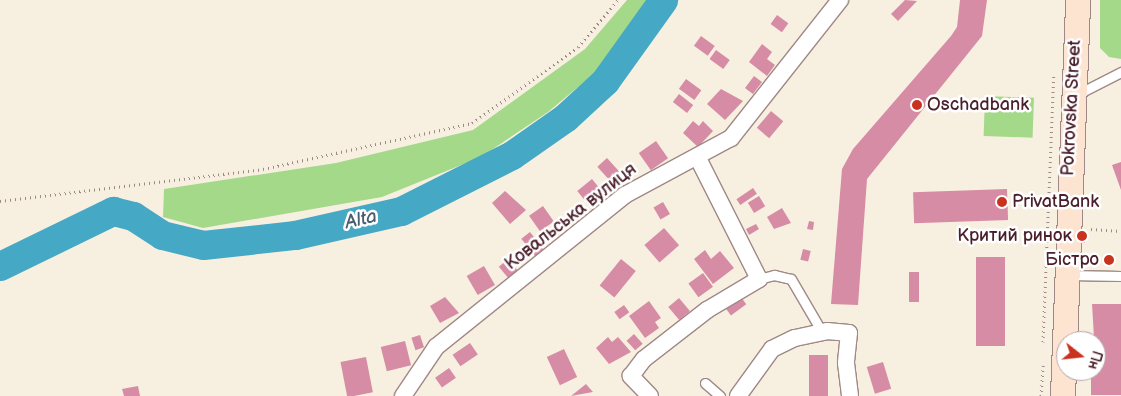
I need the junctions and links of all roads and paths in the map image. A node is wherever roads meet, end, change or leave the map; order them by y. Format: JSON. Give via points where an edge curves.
{"nodes":[{"id":1,"x":618,"y":0,"type":"edge"},
{"id":2,"x":840,"y":0,"type":"edge"},
{"id":3,"x":1078,"y":0,"type":"edge"},
{"id":4,"x":1054,"y":67,"type":"dead end"},
{"id":5,"x":1121,"y":72,"type":"edge"},
{"id":6,"x":1072,"y":98,"type":"junction"},
{"id":7,"x":698,"y":158,"type":"junction"},
{"id":8,"x":0,"y":201,"type":"edge"},
{"id":9,"x":1091,"y":229,"type":"dead end"},
{"id":10,"x":1121,"y":231,"type":"edge"},
{"id":11,"x":1065,"y":275,"type":"junction"},
{"id":12,"x":1121,"y":276,"type":"edge"},
{"id":13,"x":758,"y":279,"type":"junction"},
{"id":14,"x":822,"y":332,"type":"junction"},
{"id":15,"x":1043,"y":351,"type":"dead end"},
{"id":16,"x":1043,"y":358,"type":"dead end"},
{"id":17,"x":705,"y":384,"type":"dead end"},
{"id":18,"x":403,"y":396,"type":"edge"},
{"id":19,"x":650,"y":396,"type":"edge"},
{"id":20,"x":720,"y":396,"type":"edge"},
{"id":21,"x":738,"y":396,"type":"edge"},
{"id":22,"x":850,"y":396,"type":"edge"},
{"id":23,"x":1041,"y":396,"type":"edge"},
{"id":24,"x":1063,"y":396,"type":"edge"}],
"edges":[{"from":1,"to":8,"type":"path","via":[[578,47],[472,123],[263,169]]},
{"from":2,"to":7,"type":"street","name":"Ковальська вулиця","via":[[742,127],[721,146]]},
{"from":3,"to":6,"type":"main road","name":"Pokrovska Street"},
{"from":4,"to":15,"type":"path"},
{"from":5,"to":6,"type":"lane"},
{"from":6,"to":11,"type":"main road","name":"Pokrovska Street"},
{"from":7,"to":13,"type":"street"},
{"from":7,"to":18,"type":"street","name":"Ковальська вулиця","via":[[625,195],[426,360]]},
{"from":9,"to":10,"type":"path"},
{"from":11,"to":12,"type":"lane"},
{"from":11,"to":24,"type":"main road","name":"Pokrovska Street"},
{"from":13,"to":14,"type":"lane","via":[[774,275],[791,279]]},
{"from":13,"to":19,"type":"street","via":[[707,310],[644,359],[631,376]]},
{"from":14,"to":21,"type":"street","via":[[772,349]]},
{"from":14,"to":22,"type":"street","via":[[850,333],[846,363]]},
{"from":16,"to":23,"type":"path"},
{"from":17,"to":20,"type":"lane"}]}
